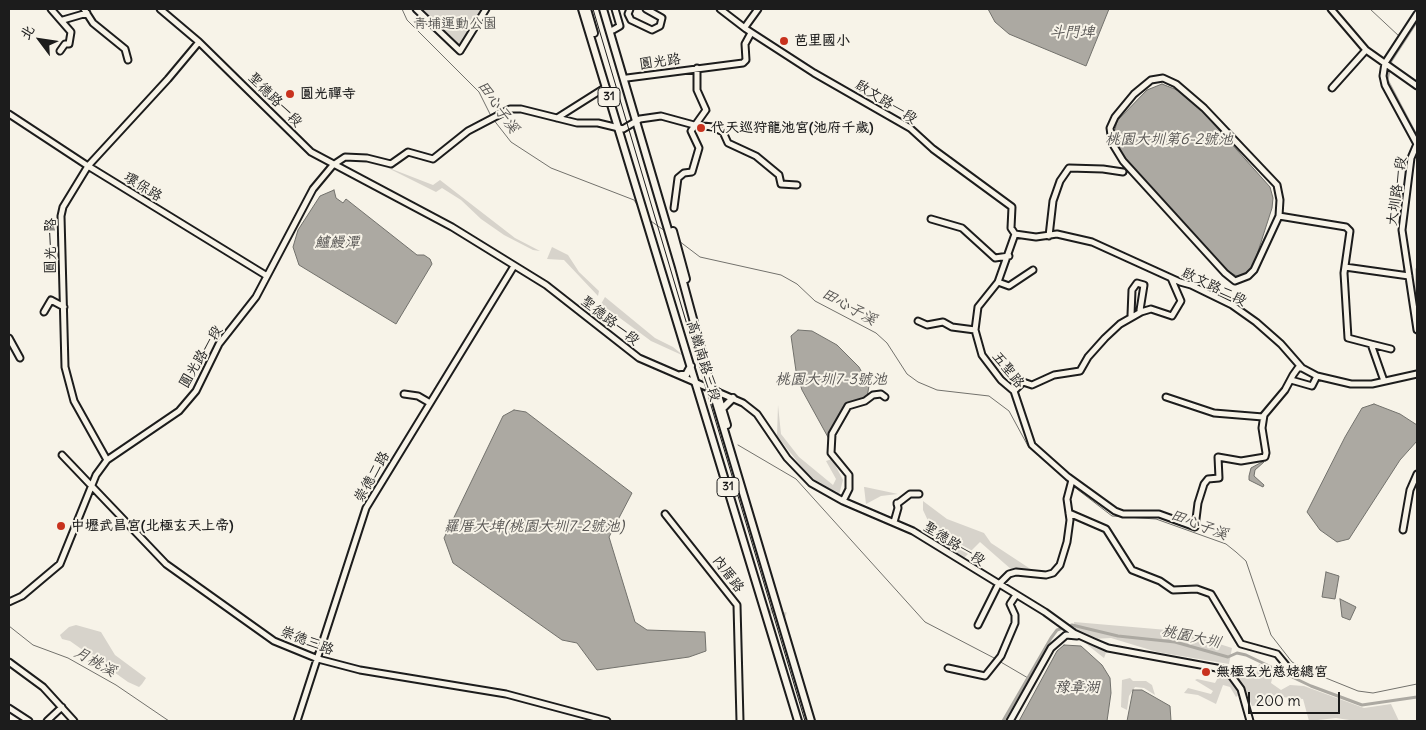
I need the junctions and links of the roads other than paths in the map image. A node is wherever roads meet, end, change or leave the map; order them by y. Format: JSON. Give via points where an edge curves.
{"nodes":[{"id":1,"x":51,"y":9,"type":"edge"},
{"id":2,"x":160,"y":9,"type":"edge"},
{"id":3,"x":416,"y":9,"type":"edge"},
{"id":4,"x":486,"y":9,"type":"edge"},
{"id":5,"x":582,"y":9,"type":"edge"},
{"id":6,"x":587,"y":9,"type":"edge"},
{"id":7,"x":603,"y":9,"type":"edge"},
{"id":8,"x":607,"y":9,"type":"edge"},
{"id":9,"x":615,"y":9,"type":"edge"},
{"id":10,"x":630,"y":9,"type":"edge"},
{"id":11,"x":646,"y":9,"type":"edge"},
{"id":12,"x":720,"y":9,"type":"edge"},
{"id":13,"x":758,"y":9,"type":"edge"},
{"id":14,"x":1331,"y":9,"type":"edge"},
{"id":15,"x":85,"y":11,"type":"edge"},
{"id":16,"x":1417,"y":14,"type":"edge"},
{"id":17,"x":63,"y":20,"type":"junction"},
{"id":18,"x":745,"y":26,"type":"junction"},
{"id":19,"x":613,"y":30,"type":"junction"},
{"id":20,"x":751,"y":33,"type":"junction"},
{"id":21,"x":595,"y":37,"type":"junction"},
{"id":22,"x":199,"y":42,"type":"junction"},
{"id":23,"x":614,"y":47,"type":"junction"},
{"id":24,"x":1366,"y":50,"type":"junction"},
{"id":25,"x":60,"y":51,"type":"dead end"},
{"id":26,"x":598,"y":58,"type":"junction"},
{"id":27,"x":128,"y":60,"type":"dead end"},
{"id":28,"x":1385,"y":63,"type":"junction"},
{"id":29,"x":697,"y":68,"type":"junction"},
{"id":30,"x":628,"y":78,"type":"junction"},
{"id":31,"x":1417,"y":86,"type":"edge"},
{"id":32,"x":606,"y":87,"type":"junction"},
{"id":33,"x":1332,"y":88,"type":"dead end"},
{"id":34,"x":9,"y":114,"type":"edge"},
{"id":35,"x":557,"y":118,"type":"junction"},
{"id":36,"x":638,"y":121,"type":"junction"},
{"id":37,"x":697,"y":124,"type":"junction"},
{"id":38,"x":621,"y":129,"type":"junction"},
{"id":39,"x":1417,"y":144,"type":"edge"},
{"id":40,"x":333,"y":165,"type":"junction"},
{"id":41,"x":88,"y":166,"type":"junction"},
{"id":42,"x":1124,"y":172,"type":"dead end"},
{"id":43,"x":797,"y":185,"type":"dead end"},
{"id":44,"x":674,"y":208,"type":"dead end"},
{"id":45,"x":1279,"y":216,"type":"junction"},
{"id":46,"x":931,"y":219,"type":"dead end"},
{"id":47,"x":1015,"y":234,"type":"junction"},
{"id":48,"x":1049,"y":236,"type":"junction"},
{"id":49,"x":658,"y":254,"type":"junction"},
{"id":50,"x":1009,"y":256,"type":"junction"},
{"id":51,"x":514,"y":266,"type":"junction"},
{"id":52,"x":681,"y":266,"type":"junction"},
{"id":53,"x":1345,"y":267,"type":"junction"},
{"id":54,"x":1033,"y":270,"type":"dead end"},
{"id":55,"x":268,"y":276,"type":"junction"},
{"id":56,"x":1409,"y":276,"type":"junction"},
{"id":57,"x":1171,"y":278,"type":"junction"},
{"id":58,"x":998,"y":282,"type":"junction"},
{"id":59,"x":64,"y":307,"type":"junction"},
{"id":60,"x":1140,"y":310,"type":"dead end"},
{"id":61,"x":44,"y":312,"type":"dead end"},
{"id":62,"x":1131,"y":315,"type":"dead end"},
{"id":63,"x":918,"y":321,"type":"dead end"},
{"id":64,"x":975,"y":330,"type":"junction"},
{"id":65,"x":1417,"y":330,"type":"edge"},
{"id":66,"x":9,"y":338,"type":"edge"},
{"id":67,"x":1371,"y":344,"type":"junction"},
{"id":68,"x":1392,"y":349,"type":"dead end"},
{"id":69,"x":20,"y":358,"type":"dead end"},
{"id":70,"x":691,"y":365,"type":"junction"},
{"id":71,"x":1302,"y":368,"type":"junction"},
{"id":72,"x":708,"y":373,"type":"junction"},
{"id":73,"x":1417,"y":374,"type":"edge"},
{"id":74,"x":681,"y":375,"type":"junction"},
{"id":75,"x":1317,"y":376,"type":"junction"},
{"id":76,"x":1291,"y":380,"type":"junction"},
{"id":77,"x":699,"y":381,"type":"junction"},
{"id":78,"x":1384,"y":381,"type":"junction"},
{"id":79,"x":714,"y":390,"type":"junction"},
{"id":80,"x":1014,"y":391,"type":"junction"},
{"id":81,"x":404,"y":394,"type":"dead end"},
{"id":82,"x":885,"y":397,"type":"dead end"},
{"id":83,"x":1166,"y":397,"type":"dead end"},
{"id":84,"x":733,"y":398,"type":"junction"},
{"id":85,"x":716,"y":400,"type":"junction"},
{"id":86,"x":430,"y":403,"type":"junction"},
{"id":87,"x":708,"y":405,"type":"junction"},
{"id":88,"x":723,"y":408,"type":"junction"},
{"id":89,"x":1263,"y":417,"type":"junction"},
{"id":90,"x":62,"y":456,"type":"dead end"},
{"id":91,"x":107,"y":460,"type":"junction"},
{"id":92,"x":1417,"y":474,"type":"edge"},
{"id":93,"x":1072,"y":480,"type":"junction"},
{"id":94,"x":91,"y":487,"type":"junction"},
{"id":95,"x":919,"y":494,"type":"dead end"},
{"id":96,"x":735,"y":495,"type":"junction"},
{"id":97,"x":843,"y":501,"type":"junction"},
{"id":98,"x":736,"y":513,"type":"junction"},
{"id":99,"x":1069,"y":513,"type":"junction"},
{"id":100,"x":665,"y":514,"type":"dead end"},
{"id":101,"x":894,"y":522,"type":"junction"},
{"id":102,"x":1403,"y":530,"type":"dead end"},
{"id":103,"x":998,"y":585,"type":"junction"},
{"id":104,"x":1016,"y":595,"type":"junction"},
{"id":105,"x":9,"y":602,"type":"edge"},
{"id":106,"x":978,"y":625,"type":"dead end"},
{"id":107,"x":1077,"y":634,"type":"junction"},
{"id":108,"x":318,"y":659,"type":"junction"},
{"id":109,"x":9,"y":662,"type":"edge"},
{"id":110,"x":1286,"y":665,"type":"dead end"},
{"id":111,"x":948,"y":668,"type":"dead end"},
{"id":112,"x":62,"y":707,"type":"junction"},
{"id":113,"x":9,"y":708,"type":"edge"},
{"id":114,"x":29,"y":721,"type":"edge"},
{"id":115,"x":47,"y":721,"type":"edge"},
{"id":116,"x":74,"y":721,"type":"edge"},
{"id":117,"x":297,"y":721,"type":"edge"},
{"id":118,"x":607,"y":721,"type":"edge"},
{"id":119,"x":740,"y":721,"type":"edge"},
{"id":120,"x":800,"y":721,"type":"edge"},
{"id":121,"x":813,"y":721,"type":"edge"},
{"id":122,"x":1010,"y":721,"type":"edge"},
{"id":123,"x":1250,"y":721,"type":"edge"}],
"edges":[{"from":1,"to":17,"type":"street"},
{"from":2,"to":22,"type":"street","name":"聖德路一段"},
{"from":3,"to":4,"type":"street","via":[[460,51]]},
{"from":5,"to":26,"type":"main road","name":"高鐵南路三段","number":"31"},
{"from":6,"to":21,"type":"main road","name":"高鐵南路三段","number":"31"},
{"from":7,"to":23,"type":"main road","name":"高鐵南路三段","number":"31"},
{"from":8,"to":19,"type":"main road","name":"高鐵南路三段","number":"31"},
{"from":9,"to":19,"type":"street","via":[[620,26]]},
{"from":10,"to":11,"type":"street","via":[[631,20],[652,30],[660,26],[662,18]]},
{"from":12,"to":18,"type":"street","name":"啟文路一段"},
{"from":13,"to":18,"type":"street"},
{"from":14,"to":24,"type":"street"},
{"from":15,"to":17,"type":"street"},
{"from":15,"to":27,"type":"street","via":[[95,25],[125,49]]},
{"from":16,"to":28,"type":"street"},
{"from":17,"to":25,"type":"street","via":[[71,32],[69,44]]},
{"from":18,"to":20,"type":"street","name":"啟文路一段"},
{"from":19,"to":23,"type":"main road"},
{"from":19,"to":30,"type":"main road","name":"高鐵南路三段","number":"31"},
{"from":20,"to":29,"type":"street","name":"圓光路","via":[[745,44],[744,63]]},
{"from":20,"to":47,"type":"street","name":"啟文路一段","via":[[910,128],[933,149],[1012,207],[1011,228]]},
{"from":21,"to":26,"type":"main road"},
{"from":21,"to":38,"type":"main road","name":"高鐵南路三段","number":"31"},
{"from":22,"to":40,"type":"street","name":"聖德路一段","via":[[311,152]]},
{"from":22,"to":41,"type":"street","name":"圓光一路"},
{"from":23,"to":36,"type":"main road","name":"高鐵南路三段","number":"31"},
{"from":24,"to":28,"type":"street"},
{"from":24,"to":33,"type":"street"},
{"from":26,"to":32,"type":"main road","name":"高鐵南路三段","number":"31"},
{"from":28,"to":31,"type":"street"},
{"from":28,"to":39,"type":"street","name":"大圳路一段","via":[[1385,86]]},
{"from":29,"to":30,"type":"street","name":"圓光路"},
{"from":29,"to":37,"type":"street","name":"圓光路","via":[[697,90],[706,110]]},
{"from":30,"to":36,"type":"main road","name":"高鐵南路三段","number":"31"},
{"from":32,"to":35,"type":"street"},
{"from":32,"to":38,"type":"main road","name":"高鐵南路三段","number":"31"},
{"from":34,"to":41,"type":"street","name":"環保路"},
{"from":35,"to":38,"type":"street","via":[[577,124],[598,123]]},
{"from":35,"to":40,"type":"street","via":[[510,109],[468,131],[433,159],[408,152],[391,164],[350,157]]},
{"from":36,"to":37,"type":"street","via":[[661,116]]},
{"from":36,"to":38,"type":"street"},
{"from":36,"to":52,"type":"main road","name":"高鐵南路三段","number":"31"},
{"from":37,"to":43,"type":"street","via":[[722,132],[728,143],[756,156],[779,175],[782,184]]},
{"from":37,"to":44,"type":"street","via":[[691,131],[699,148],[692,172],[678,178]]},
{"from":38,"to":49,"type":"main road","name":"高鐵南路三段","number":"31"},
{"from":39,"to":56,"type":"street","name":"大圳路一段","via":[[1411,158],[1402,230]]},
{"from":40,"to":51,"type":"street","name":"聖德路一段","via":[[452,227]]},
{"from":40,"to":55,"type":"street","name":"圓光路一段","via":[[309,195]]},
{"from":41,"to":55,"type":"street","name":"環保路"},
{"from":41,"to":59,"type":"street","name":"圓光一路","via":[[63,207],[61,216]]},
{"from":42,"to":48,"type":"street","via":[[1069,168],[1053,201]]},
{"from":45,"to":45,"type":"street","via":[[1254,270],[1235,281],[1123,161],[1112,143],[1110,128],[1115,116],[1151,80],[1163,78],[1176,84],[1204,108],[1277,185]]},
{"from":45,"to":53,"type":"street","via":[[1346,227],[1350,231]]},
{"from":46,"to":50,"type":"street","via":[[962,228],[995,258]]},
{"from":47,"to":48,"type":"street","name":"啟文路二段"},
{"from":47,"to":50,"type":"street","name":"五聖路"},
{"from":48,"to":57,"type":"street","name":"啟文路二段","via":[[1057,234],[1092,242]]},
{"from":49,"to":70,"type":"main road","name":"高鐵南路三段","number":"31"},
{"from":49,"to":77,"type":"main road","name":"高鐵南路三段","number":"31"},
{"from":50,"to":58,"type":"street","name":"五聖路"},
{"from":51,"to":74,"type":"street","name":"聖德路一段","via":[[546,285],[640,358]]},
{"from":51,"to":86,"type":"street","name":"崇德二路"},
{"from":52,"to":72,"type":"main road","name":"高鐵南路三段","number":"31"},
{"from":52,"to":79,"type":"main road","name":"高鐵南路三段","number":"31"},
{"from":53,"to":56,"type":"street"},
{"from":53,"to":67,"type":"street","via":[[1348,338]]},
{"from":54,"to":58,"type":"street","via":[[1009,286]]},
{"from":55,"to":91,"type":"street","name":"圓光路一段","via":[[256,297],[219,344],[196,392],[179,410]]},
{"from":56,"to":65,"type":"street","name":"大圳路一段"},
{"from":57,"to":71,"type":"street","name":"啟文路二段","via":[[1232,305],[1275,339]]},
{"from":57,"to":80,"type":"street","via":[[1181,301],[1172,316],[1151,309],[1141,312],[1120,324],[1105,338],[1080,371],[1062,373],[1032,385],[1023,382]]},
{"from":58,"to":64,"type":"street","name":"五聖路","via":[[980,303]]},
{"from":59,"to":61,"type":"street","via":[[51,300]]},
{"from":59,"to":91,"type":"street","name":"圓光一路","via":[[65,368],[74,401]]},
{"from":60,"to":62,"type":"street","via":[[1144,285],[1137,283],[1132,290]]},
{"from":63,"to":64,"type":"street","via":[[927,325],[943,322],[952,327]]},
{"from":64,"to":80,"type":"street","name":"五聖路","via":[[982,355]]},
{"from":66,"to":69,"type":"street"},
{"from":67,"to":68,"type":"street"},
{"from":67,"to":78,"type":"street"},
{"from":70,"to":74,"type":"main road","via":[[691,370]]},
{"from":70,"to":77,"type":"main road","name":"高鐵南路三段","number":"31"},
{"from":71,"to":75,"type":"street","name":"啟文路二段"},
{"from":71,"to":76,"type":"street","via":[[1298,368]]},
{"from":72,"to":77,"type":"main road"},
{"from":72,"to":79,"type":"main road","name":"高鐵南路三段","number":"31"},
{"from":73,"to":78,"type":"street","name":"啟文路二段"},
{"from":74,"to":77,"type":"street","name":"聖德路一段"},
{"from":75,"to":76,"type":"street","via":[[1312,386]]},
{"from":75,"to":78,"type":"street","name":"啟文路二段","via":[[1351,384]]},
{"from":76,"to":89,"type":"street"},
{"from":77,"to":79,"type":"street","name":"聖德路一段"},
{"from":77,"to":87,"type":"main road","name":"高鐵南路三段","number":"31"},
{"from":77,"to":98,"type":"main road","name":"高鐵南路三段","number":"31"},
{"from":79,"to":84,"type":"street","name":"聖德路一段"},
{"from":79,"to":85,"type":"main road","name":"高鐵南路三段","number":"31"},
{"from":79,"to":88,"type":"main road","name":"高鐵南路三段","number":"31"},
{"from":80,"to":93,"type":"street","name":"五聖路","via":[[1032,445]]},
{"from":81,"to":86,"type":"street","via":[[418,396]]},
{"from":82,"to":97,"type":"street","via":[[873,395],[848,406],[832,434],[831,453],[849,475],[849,489]]},
{"from":83,"to":89,"type":"street","via":[[1214,413]]},
{"from":84,"to":88,"type":"main road"},
{"from":84,"to":97,"type":"street","name":"聖德路一段","via":[[753,409],[787,458],[811,483]]},
{"from":85,"to":87,"type":"main road","via":[[710,399]]},
{"from":85,"to":121,"type":"main road","name":"高鐵南路三段","number":"31"},
{"from":86,"to":108,"type":"street","name":"崇德二路","via":[[366,508]]},
{"from":87,"to":96,"type":"main road","name":"高鐵南路三段","number":"31"},
{"from":88,"to":121,"type":"main road","name":"高鐵南路三段","number":"31"},
{"from":89,"to":93,"type":"street","name":"五聖路","via":[[1265,458],[1241,461],[1218,458],[1218,478],[1208,478],[1204,484],[1195,527],[1159,514],[1115,511]]},
{"from":90,"to":94,"type":"street","name":"崇德三路"},
{"from":91,"to":94,"type":"street","name":"圓光路一段"},
{"from":92,"to":102,"type":"street","via":[[1410,490]]},
{"from":93,"to":99,"type":"street","via":[[1066,499]]},
{"from":94,"to":105,"type":"street","name":"圓光路一段","via":[[60,564],[22,596]]},
{"from":94,"to":108,"type":"street","name":"崇德三路","via":[[166,564],[274,641]]},
{"from":95,"to":101,"type":"street","via":[[910,494],[896,503]]},
{"from":96,"to":98,"type":"main road"},
{"from":96,"to":120,"type":"main road","name":"高鐵南路三段","number":"31"},
{"from":97,"to":101,"type":"street","name":"聖德路一段"},
{"from":98,"to":120,"type":"main road","name":"高鐵南路三段","number":"31"},
{"from":99,"to":103,"type":"street","via":[[1067,542],[1060,565],[1053,573],[1016,572]]},
{"from":99,"to":110,"type":"street","via":[[1106,529],[1132,570],[1173,590],[1197,589],[1211,594],[1240,644],[1277,654]]},
{"from":100,"to":119,"type":"street","name":"內厝路","via":[[737,605]]},
{"from":101,"to":103,"type":"street","name":"聖德路一段"},
{"from":103,"to":104,"type":"street","name":"聖德路一段"},
{"from":103,"to":106,"type":"street"},
{"from":104,"to":107,"type":"street","name":"聖德路一段"},
{"from":104,"to":111,"type":"street","via":[[1010,604],[1015,623],[986,676]]},
{"from":107,"to":122,"type":"street","via":[[1066,635],[1051,648]]},
{"from":107,"to":123,"type":"street","via":[[1108,648],[1222,669],[1241,688]]},
{"from":108,"to":117,"type":"street","name":"崇德二路"},
{"from":108,"to":118,"type":"street","name":"崇德三路","via":[[385,675],[506,694]]},
{"from":109,"to":112,"type":"street","via":[[43,687]]},
{"from":112,"to":115,"type":"street"},
{"from":112,"to":116,"type":"street"},
{"from":113,"to":114,"type":"street"}]}
